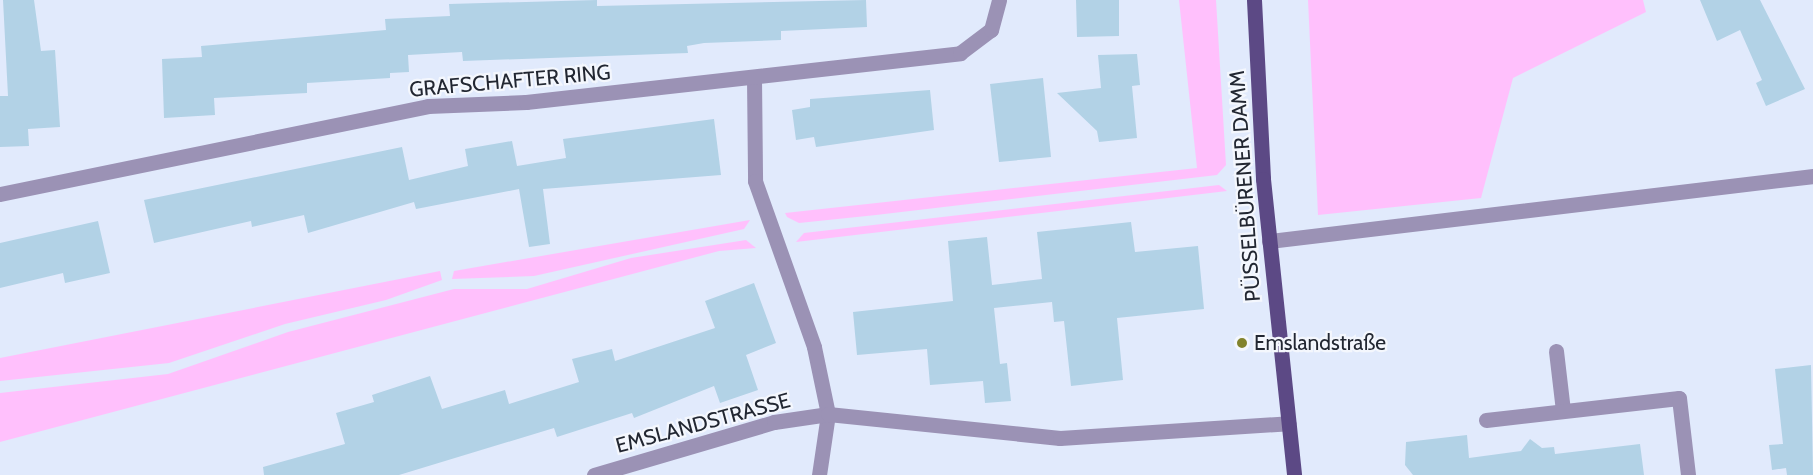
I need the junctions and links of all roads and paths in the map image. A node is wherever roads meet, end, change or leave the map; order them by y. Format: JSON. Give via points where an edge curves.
{"nodes":[{"id":1,"x":999,"y":0,"type":"edge"},
{"id":2,"x":1254,"y":0,"type":"edge"},
{"id":3,"x":754,"y":78,"type":"junction"},
{"id":4,"x":1813,"y":176,"type":"edge"},
{"id":5,"x":0,"y":194,"type":"edge"},
{"id":6,"x":1269,"y":241,"type":"junction"},
{"id":7,"x":1556,"y":351,"type":"dead end"},
{"id":8,"x":1563,"y":411,"type":"junction"},
{"id":9,"x":828,"y":414,"type":"junction"},
{"id":10,"x":1486,"y":420,"type":"dead end"},
{"id":11,"x":1289,"y":423,"type":"junction"},
{"id":12,"x":594,"y":475,"type":"edge"},
{"id":13,"x":819,"y":475,"type":"edge"},
{"id":14,"x":1294,"y":475,"type":"edge"},
{"id":15,"x":1688,"y":475,"type":"edge"}],
"edges":[{"from":1,"to":3,"type":"street","name":"GRAFSCHAFTER RING","via":[[991,30],[960,53]]},
{"from":2,"to":6,"type":"main road","name":"PÜSSELBÜRENER DAMM"},
{"from":3,"to":5,"type":"street","name":"GRAFSCHAFTER RING","via":[[526,102],[428,106]]},
{"from":3,"to":9,"type":"street","via":[[755,181],[814,347]]},
{"from":4,"to":6,"type":"street"},
{"from":6,"to":11,"type":"main road","name":"PÜSSELBÜRENER DAMM"},
{"from":7,"to":8,"type":"street"},
{"from":8,"to":10,"type":"street"},
{"from":8,"to":15,"type":"street","via":[[1679,398]]},
{"from":9,"to":11,"type":"street","name":"EMSLANDSTRASSE","via":[[1060,438]]},
{"from":9,"to":12,"type":"street","name":"EMSLANDSTRASSE","via":[[774,422]]},
{"from":9,"to":13,"type":"street"},
{"from":11,"to":14,"type":"main road","name":"PÜSSELBÜRENER DAMM"}]}
